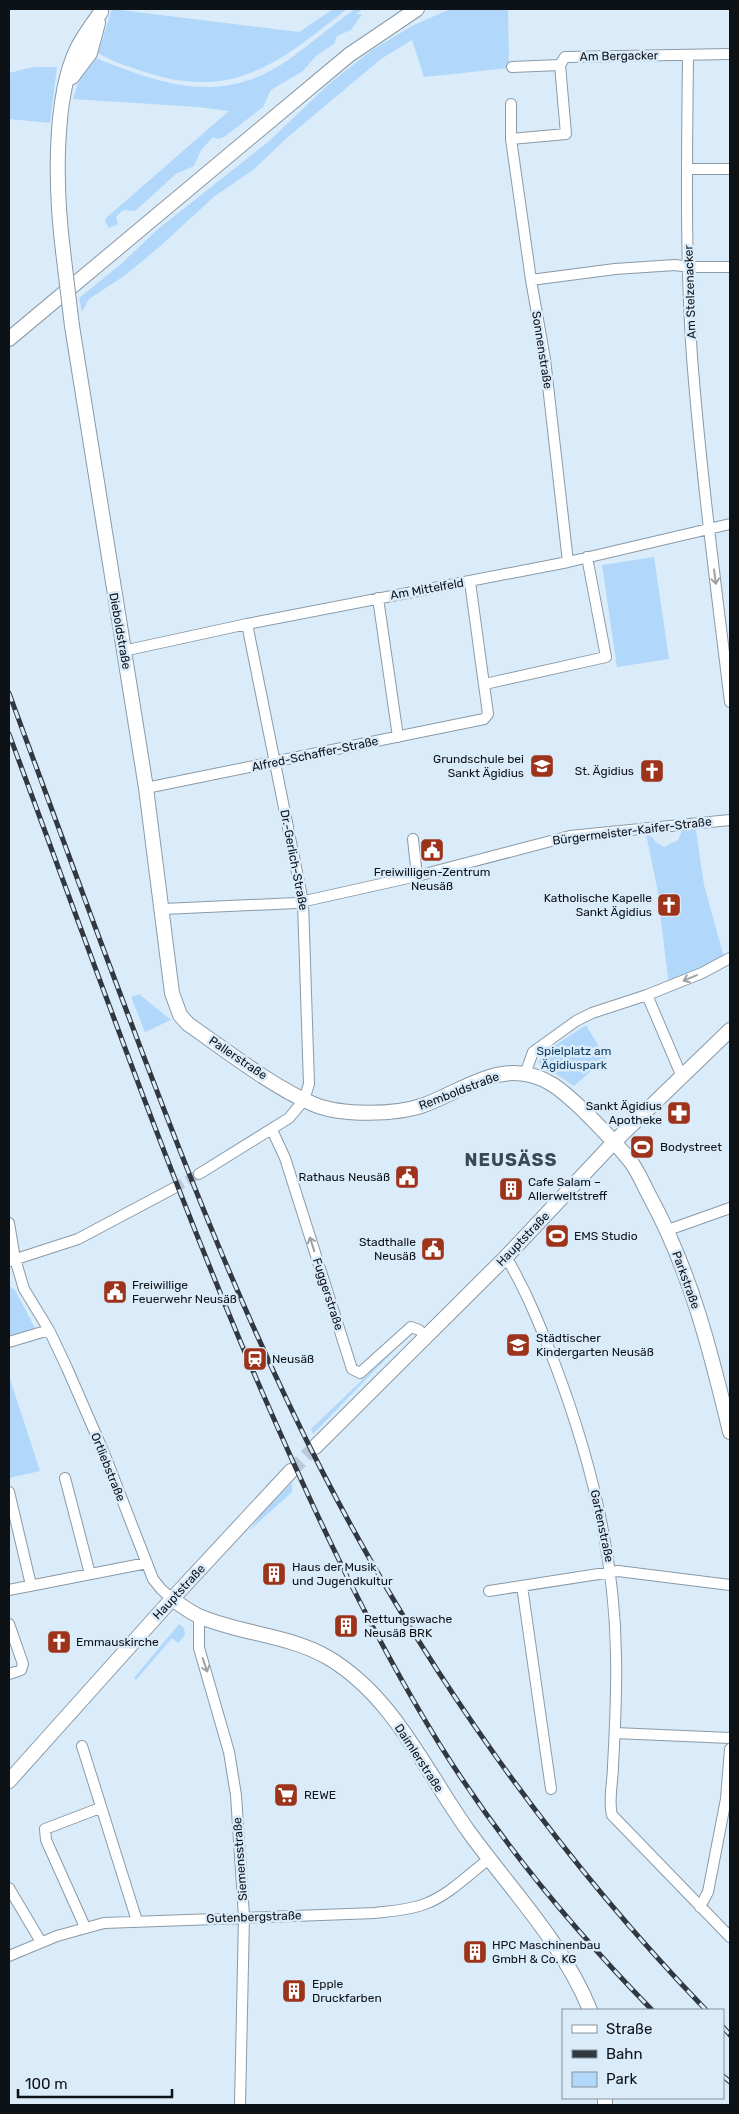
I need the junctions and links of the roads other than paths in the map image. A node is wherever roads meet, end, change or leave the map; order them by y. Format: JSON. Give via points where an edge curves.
{"nodes":[{"id":1,"x":417,"y":9,"type":"edge"},
{"id":2,"x":102,"y":10,"type":"edge"},
{"id":3,"x":730,"y":54,"type":"edge"},
{"id":4,"x":688,"y":55,"type":"junction"},
{"id":5,"x":560,"y":65,"type":"junction"},
{"id":6,"x":512,"y":67,"type":"dead end"},
{"id":7,"x":511,"y":104,"type":"dead end"},
{"id":8,"x":511,"y":139,"type":"junction"},
{"id":9,"x":688,"y":169,"type":"junction"},
{"id":10,"x":730,"y":169,"type":"edge"},
{"id":11,"x":730,"y":267,"type":"edge"},
{"id":12,"x":690,"y":268,"type":"junction"},
{"id":13,"x":531,"y":280,"type":"junction"},
{"id":14,"x":9,"y":339,"type":"edge"},
{"id":15,"x":730,"y":524,"type":"edge"},
{"id":16,"x":709,"y":529,"type":"junction"},
{"id":17,"x":587,"y":558,"type":"junction"},
{"id":18,"x":568,"y":562,"type":"junction"},
{"id":19,"x":470,"y":582,"type":"junction"},
{"id":20,"x":378,"y":598,"type":"junction"},
{"id":21,"x":247,"y":624,"type":"junction"},
{"id":22,"x":123,"y":651,"type":"junction"},
{"id":23,"x":485,"y":684,"type":"junction"},
{"id":24,"x":730,"y":702,"type":"edge"},
{"id":25,"x":398,"y":737,"type":"junction"},
{"id":26,"x":274,"y":762,"type":"junction"},
{"id":27,"x":146,"y":788,"type":"junction"},
{"id":28,"x":730,"y":820,"type":"edge"},
{"id":29,"x":413,"y":839,"type":"dead end"},
{"id":30,"x":418,"y":876,"type":"junction"},
{"id":31,"x":303,"y":902,"type":"junction"},
{"id":32,"x":163,"y":909,"type":"junction"},
{"id":33,"x":730,"y":958,"type":"edge"},
{"id":34,"x":647,"y":994,"type":"junction"},
{"id":35,"x":178,"y":1010,"type":"joint"},
{"id":36,"x":730,"y":1030,"type":"edge"},
{"id":37,"x":525,"y":1074,"type":"junction"},
{"id":38,"x":682,"y":1077,"type":"junction"},
{"id":39,"x":304,"y":1100,"type":"junction"},
{"id":40,"x":272,"y":1130,"type":"junction"},
{"id":41,"x":615,"y":1141,"type":"junction"},
{"id":42,"x":199,"y":1174,"type":"tunnel mouth"},
{"id":43,"x":174,"y":1188,"type":"tunnel mouth"},
{"id":44,"x":730,"y":1208,"type":"edge"},
{"id":45,"x":9,"y":1223,"type":"edge"},
{"id":46,"x":668,"y":1230,"type":"junction"},
{"id":47,"x":506,"y":1257,"type":"junction"},
{"id":48,"x":12,"y":1260,"type":"edge"},
{"id":49,"x":49,"y":1330,"type":"junction"},
{"id":50,"x":425,"y":1336,"type":"junction"},
{"id":51,"x":9,"y":1342,"type":"edge"},
{"id":52,"x":730,"y":1432,"type":"edge"},
{"id":53,"x":315,"y":1447,"type":"tunnel mouth"},
{"id":54,"x":291,"y":1472,"type":"tunnel mouth"},
{"id":55,"x":65,"y":1478,"type":"dead end"},
{"id":56,"x":9,"y":1492,"type":"edge"},
{"id":57,"x":146,"y":1563,"type":"junction"},
{"id":58,"x":611,"y":1571,"type":"junction"},
{"id":59,"x":90,"y":1574,"type":"junction"},
{"id":60,"x":31,"y":1585,"type":"junction"},
{"id":61,"x":730,"y":1585,"type":"edge"},
{"id":62,"x":522,"y":1586,"type":"junction"},
{"id":63,"x":9,"y":1590,"type":"edge"},
{"id":64,"x":489,"y":1591,"type":"dead end"},
{"id":65,"x":172,"y":1599,"type":"junction"},
{"id":66,"x":198,"y":1617,"type":"junction"},
{"id":67,"x":9,"y":1624,"type":"edge"},
{"id":68,"x":9,"y":1674,"type":"edge"},
{"id":69,"x":615,"y":1733,"type":"junction"},
{"id":70,"x":730,"y":1738,"type":"edge"},
{"id":71,"x":82,"y":1746,"type":"dead end"},
{"id":72,"x":730,"y":1749,"type":"edge"},
{"id":73,"x":9,"y":1781,"type":"edge"},
{"id":74,"x":550,"y":1788,"type":"dead end"},
{"id":75,"x":100,"y":1808,"type":"junction"},
{"id":76,"x":489,"y":1859,"type":"junction"},
{"id":77,"x":9,"y":1888,"type":"edge"},
{"id":78,"x":700,"y":1907,"type":"junction"},
{"id":79,"x":244,"y":1917,"type":"junction"},
{"id":80,"x":138,"y":1921,"type":"junction"},
{"id":81,"x":85,"y":1927,"type":"junction"},
{"id":82,"x":730,"y":1937,"type":"edge"},
{"id":83,"x":41,"y":1942,"type":"junction"},
{"id":84,"x":9,"y":1956,"type":"edge"},
{"id":85,"x":590,"y":2009,"type":"edge"},
{"id":86,"x":240,"y":2105,"type":"edge"}],
"edges":[{"from":1,"to":14,"type":"street","via":[[349,55]]},
{"from":2,"to":22,"type":"street","name":"Dieboldstraße","bridge":true,"via":[[90,53],[65,90],[58,161],[62,251]]},
{"from":3,"to":4,"type":"street","name":"Am Bergacker"},
{"from":4,"to":5,"type":"street","name":"Am Bergacker","via":[[565,57]]},
{"from":4,"to":9,"type":"street","name":"Am Stelzenacker"},
{"from":5,"to":6,"type":"street","name":"Am Bergacker"},
{"from":5,"to":8,"type":"street","via":[[566,134]]},
{"from":7,"to":8,"type":"street","name":"Sonnenstraße"},
{"from":8,"to":13,"type":"street","name":"Sonnenstraße"},
{"from":9,"to":10,"type":"street"},
{"from":9,"to":12,"type":"street","name":"Am Stelzenacker"},
{"from":11,"to":12,"type":"street"},
{"from":12,"to":13,"type":"street","via":[[675,264]]},
{"from":12,"to":16,"type":"street","name":"Am Stelzenacker","via":[[692,355]]},
{"from":13,"to":18,"type":"street","name":"Sonnenstraße","via":[[545,359]]},
{"from":15,"to":16,"type":"street","name":"Am Mittelfeld"},
{"from":16,"to":17,"type":"street","name":"Am Mittelfeld"},
{"from":16,"to":24,"type":"street","name":"Am Stelzenacker","one_way":true},
{"from":17,"to":18,"type":"street","name":"Am Mittelfeld"},
{"from":17,"to":23,"type":"street","via":[[606,657]]},
{"from":18,"to":19,"type":"street","name":"Am Mittelfeld"},
{"from":19,"to":20,"type":"street","name":"Am Mittelfeld"},
{"from":19,"to":23,"type":"street"},
{"from":20,"to":21,"type":"street","name":"Am Mittelfeld"},
{"from":20,"to":25,"type":"street"},
{"from":21,"to":22,"type":"street","name":"Am Mittelfeld"},
{"from":21,"to":26,"type":"street","name":"Dr.-Gerlich-Straße"},
{"from":22,"to":27,"type":"street","name":"Dieboldstraße"},
{"from":23,"to":25,"type":"street","name":"Alfred-Schaffer-Straße","via":[[488,714],[484,720]]},
{"from":25,"to":26,"type":"street","name":"Alfred-Schaffer-Straße"},
{"from":26,"to":27,"type":"street","name":"Alfred-Schaffer-Straße"},
{"from":26,"to":31,"type":"street","name":"Dr.-Gerlich-Straße"},
{"from":27,"to":32,"type":"street","name":"Dieboldstraße"},
{"from":28,"to":30,"type":"street","name":"Bürgermeister-Kaifer-Straße","via":[[570,836]]},
{"from":29,"to":30,"type":"street"},
{"from":30,"to":31,"type":"street","name":"Bürgermeister-Kaifer-Straße"},
{"from":31,"to":32,"type":"street","name":"Bürgermeister-Kaifer-Straße"},
{"from":31,"to":39,"type":"street","name":"Dr.-Gerlich-Straße","via":[[310,1074]]},
{"from":32,"to":35,"type":"street","name":"Dieboldstraße","via":[[172,993]]},
{"from":33,"to":34,"type":"street","one_way":true,"via":[[702,973]]},
{"from":34,"to":37,"type":"street","via":[[576,1021],[533,1052]]},
{"from":34,"to":38,"type":"street"},
{"from":35,"to":39,"type":"street","name":"Pallerstraße","via":[[188,1024]]},
{"from":36,"to":38,"type":"street","name":"Hauptstraße"},
{"from":37,"to":39,"type":"street","name":"Remboldstraße","via":[[498,1075],[409,1109],[340,1110]]},
{"from":37,"to":41,"type":"street","name":"Remboldstraße","via":[[562,1089]]},
{"from":38,"to":41,"type":"street","name":"Hauptstraße"},
{"from":39,"to":40,"type":"street","via":[[295,1112]]},
{"from":40,"to":42,"type":"street"},
{"from":50,"to":40,"type":"street","name":"Fuggerstraße","one_way":true,"via":[[411,1327],[360,1373],[356,1372],[349,1359],[285,1158]]},
{"from":41,"to":46,"type":"street","name":"Parkstraße","via":[[632,1164]]},
{"from":41,"to":47,"type":"street","name":"Hauptstraße"},
{"from":43,"to":48,"type":"street","via":[[78,1239]]},
{"from":44,"to":46,"type":"street"},
{"from":45,"to":48,"type":"street","name":"Ortliebstraße"},
{"from":46,"to":52,"type":"street","name":"Parkstraße","via":[[708,1344]]},
{"from":47,"to":50,"type":"street","name":"Hauptstraße"},
{"from":47,"to":58,"type":"street","name":"Gartenstraße","via":[[542,1331],[573,1414],[597,1498]]},
{"from":48,"to":49,"type":"street","name":"Ortliebstraße","via":[[24,1289]]},
{"from":49,"to":51,"type":"street"},
{"from":49,"to":57,"type":"street","name":"Ortliebstraße","via":[[104,1453]]},
{"from":50,"to":53,"type":"street","name":"Hauptstraße"},
{"from":54,"to":65,"type":"street","name":"Hauptstraße"},
{"from":55,"to":59,"type":"street"},
{"from":56,"to":60,"type":"street"},
{"from":57,"to":59,"type":"street"},
{"from":57,"to":65,"type":"street","name":"Ortliebstraße","via":[[160,1589]]},
{"from":58,"to":61,"type":"street"},
{"from":58,"to":62,"type":"street"},
{"from":58,"to":69,"type":"street","name":"Gartenstraße","via":[[616,1657]]},
{"from":59,"to":60,"type":"street"},
{"from":60,"to":63,"type":"street"},
{"from":62,"to":64,"type":"street"},
{"from":62,"to":74,"type":"street"},
{"from":65,"to":66,"type":"street","name":"Daimlerstraße"},
{"from":65,"to":73,"type":"street","name":"Hauptstraße"},
{"from":66,"to":76,"type":"street","name":"Daimlerstraße","via":[[301,1644],[356,1677],[386,1707]]},
{"from":66,"to":79,"type":"street","name":"Siemensstraße","one_way":true,"via":[[199,1648],[232,1769]]},
{"from":67,"to":68,"type":"street","via":[[23,1664],[21,1670]]},
{"from":69,"to":70,"type":"street"},
{"from":69,"to":78,"type":"street","name":"Gartenstraße","via":[[611,1811],[617,1822]]},
{"from":71,"to":75,"type":"street"},
{"from":72,"to":78,"type":"street","via":[[726,1798],[708,1892]]},
{"from":75,"to":80,"type":"street"},
{"from":75,"to":81,"type":"street","via":[[45,1829],[46,1840]]},
{"from":76,"to":79,"type":"street","name":"Gutenbergstraße","via":[[440,1896],[410,1909]]},
{"from":76,"to":85,"type":"street","name":"Daimlerstraße","via":[[562,1954]]},
{"from":77,"to":83,"type":"street"},
{"from":78,"to":82,"type":"street"},
{"from":79,"to":80,"type":"street","name":"Gutenbergstraße"},
{"from":79,"to":86,"type":"street","name":"Siemensstraße"},
{"from":80,"to":81,"type":"street","name":"Gutenbergstraße"},
{"from":81,"to":83,"type":"street","name":"Gutenbergstraße"},
{"from":83,"to":84,"type":"street","name":"Gutenbergstraße"}]}
